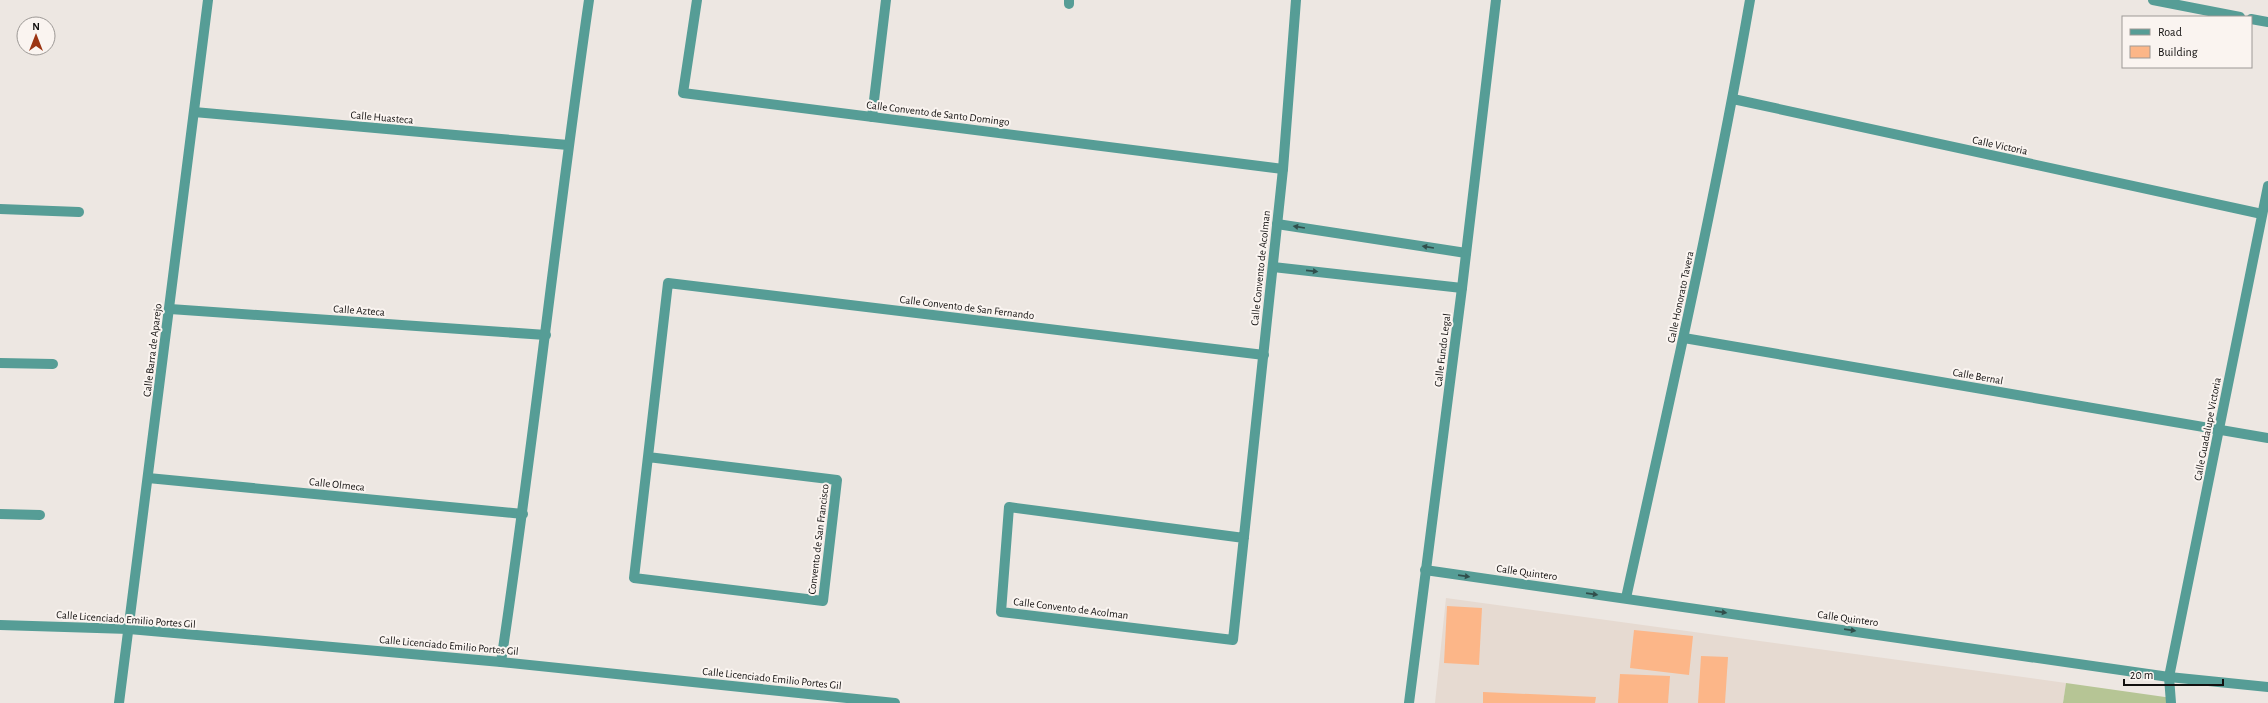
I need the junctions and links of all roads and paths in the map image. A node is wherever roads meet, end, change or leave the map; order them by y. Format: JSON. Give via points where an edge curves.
{"nodes":[{"id":1,"x":208,"y":0,"type":"edge"},
{"id":2,"x":589,"y":0,"type":"edge"},
{"id":3,"x":697,"y":0,"type":"edge"},
{"id":4,"x":886,"y":0,"type":"edge"},
{"id":5,"x":1296,"y":0,"type":"edge"},
{"id":6,"x":1496,"y":0,"type":"edge"},
{"id":7,"x":1750,"y":0,"type":"edge"},
{"id":8,"x":2153,"y":0,"type":"edge"},
{"id":9,"x":2235,"y":16,"type":"edge"},
{"id":10,"x":2252,"y":19,"type":"edge"},
{"id":11,"x":2268,"y":22,"type":"edge"},
{"id":12,"x":1733,"y":99,"type":"junction"},
{"id":13,"x":194,"y":112,"type":"junction"},
{"id":14,"x":872,"y":117,"type":"junction"},
{"id":15,"x":568,"y":145,"type":"junction"},
{"id":16,"x":1283,"y":169,"type":"junction"},
{"id":17,"x":2268,"y":186,"type":"edge"},
{"id":18,"x":0,"y":209,"type":"edge"},
{"id":19,"x":79,"y":212,"type":"dead end"},
{"id":20,"x":2262,"y":214,"type":"junction"},
{"id":21,"x":1277,"y":224,"type":"junction"},
{"id":22,"x":1466,"y":253,"type":"junction"},
{"id":23,"x":1273,"y":267,"type":"junction"},
{"id":24,"x":668,"y":283,"type":"joint"},
{"id":25,"x":1462,"y":288,"type":"junction"},
{"id":26,"x":170,"y":308,"type":"junction"},
{"id":27,"x":546,"y":335,"type":"junction"},
{"id":28,"x":1684,"y":338,"type":"junction"},
{"id":29,"x":1264,"y":354,"type":"junction"},
{"id":30,"x":0,"y":363,"type":"edge"},
{"id":31,"x":54,"y":364,"type":"dead end"},
{"id":32,"x":2219,"y":430,"type":"junction"},
{"id":33,"x":2268,"y":438,"type":"edge"},
{"id":34,"x":648,"y":457,"type":"junction"},
{"id":35,"x":148,"y":478,"type":"junction"},
{"id":36,"x":0,"y":514,"type":"edge"},
{"id":37,"x":523,"y":514,"type":"junction"},
{"id":38,"x":40,"y":515,"type":"dead end"},
{"id":39,"x":1244,"y":538,"type":"junction"},
{"id":40,"x":1425,"y":570,"type":"junction"},
{"id":41,"x":1626,"y":598,"type":"junction"},
{"id":42,"x":0,"y":625,"type":"edge"},
{"id":43,"x":129,"y":630,"type":"junction"},
{"id":44,"x":501,"y":662,"type":"junction"},
{"id":45,"x":2169,"y":677,"type":"junction"},
{"id":46,"x":2268,"y":687,"type":"edge"},
{"id":47,"x":119,"y":703,"type":"edge"},
{"id":48,"x":895,"y":703,"type":"edge"},
{"id":49,"x":1409,"y":703,"type":"edge"},
{"id":50,"x":2171,"y":703,"type":"edge"}],
"edges":[{"from":1,"to":13,"type":"street","name":"Calle Barra de Aparejo"},
{"from":2,"to":15,"type":"street"},
{"from":3,"to":14,"type":"street","name":"Calle Convento de Santo Domingo","via":[[684,93]]},
{"from":4,"to":14,"type":"street"},
{"from":5,"to":16,"type":"street","name":"Calle Convento de Acolman"},
{"from":6,"to":22,"type":"street","name":"Calle Fundo Legal"},
{"from":7,"to":12,"type":"street","name":"Calle Honorato Tavera"},
{"from":8,"to":9,"type":"street"},
{"from":10,"to":11,"type":"street"},
{"from":12,"to":20,"type":"street","name":"Calle Victoria"},
{"from":12,"to":28,"type":"street","name":"Calle Honorato Tavera"},
{"from":13,"to":15,"type":"street","name":"Calle Huasteca"},
{"from":13,"to":26,"type":"street","name":"Calle Barra de Aparejo"},
{"from":14,"to":16,"type":"street","name":"Calle Convento de Santo Domingo"},
{"from":15,"to":27,"type":"street"},
{"from":16,"to":21,"type":"street","name":"Calle Convento de Acolman"},
{"from":17,"to":20,"type":"street","name":"Calle Guadalupe Victoria"},
{"from":18,"to":19,"type":"street"},
{"from":20,"to":32,"type":"street","name":"Calle Guadalupe Victoria"},
{"from":22,"to":21,"type":"street","one_way":true},
{"from":21,"to":23,"type":"street","name":"Calle Convento de Acolman"},
{"from":22,"to":25,"type":"street","name":"Calle Fundo Legal"},
{"from":23,"to":25,"type":"street","one_way":true},
{"from":23,"to":29,"type":"street","name":"Calle Convento de Acolman"},
{"from":24,"to":29,"type":"street","name":"Calle Convento de San Fernando"},
{"from":24,"to":34,"type":"street","name":"Convento de San Francisco"},
{"from":25,"to":40,"type":"street","name":"Calle Fundo Legal"},
{"from":26,"to":27,"type":"street","name":"Calle Azteca"},
{"from":26,"to":35,"type":"street","name":"Calle Barra de Aparejo"},
{"from":27,"to":37,"type":"street"},
{"from":28,"to":32,"type":"street","name":"Calle Bernal"},
{"from":28,"to":41,"type":"street","name":"Calle Honorato Tavera"},
{"from":29,"to":39,"type":"street","name":"Calle Convento de Acolman"},
{"from":30,"to":31,"type":"street"},
{"from":32,"to":33,"type":"street","name":"Calle Bernal"},
{"from":32,"to":45,"type":"street","name":"Calle Guadalupe Victoria"},
{"from":34,"to":34,"type":"street","name":"Convento de San Francisco","via":[[634,578],[823,601],[837,480]]},
{"from":35,"to":37,"type":"street","name":"Calle Olmeca"},
{"from":35,"to":43,"type":"street","name":"Calle Barra de Aparejo"},
{"from":36,"to":38,"type":"street"},
{"from":37,"to":44,"type":"street"},
{"from":39,"to":39,"type":"street","name":"Calle Convento de Acolman","via":[[1233,640],[1001,612],[1009,507]]},
{"from":40,"to":41,"type":"street","name":"Calle Quintero","one_way":true},
{"from":40,"to":49,"type":"street","name":"Calle Fundo Legal"},
{"from":41,"to":45,"type":"street","name":"Calle Quintero","one_way":true},
{"from":42,"to":43,"type":"street","name":"Calle Licenciado Emilio Portes Gil"},
{"from":43,"to":44,"type":"street","name":"Calle Licenciado Emilio Portes Gil"},
{"from":43,"to":47,"type":"street","name":"Calle Barra de Aparejo"},
{"from":44,"to":48,"type":"street","name":"Calle Licenciado Emilio Portes Gil"},
{"from":45,"to":46,"type":"street","name":"Calle Quintero"},
{"from":45,"to":50,"type":"street","name":"Calle Guadalupe Victoria"}]}
